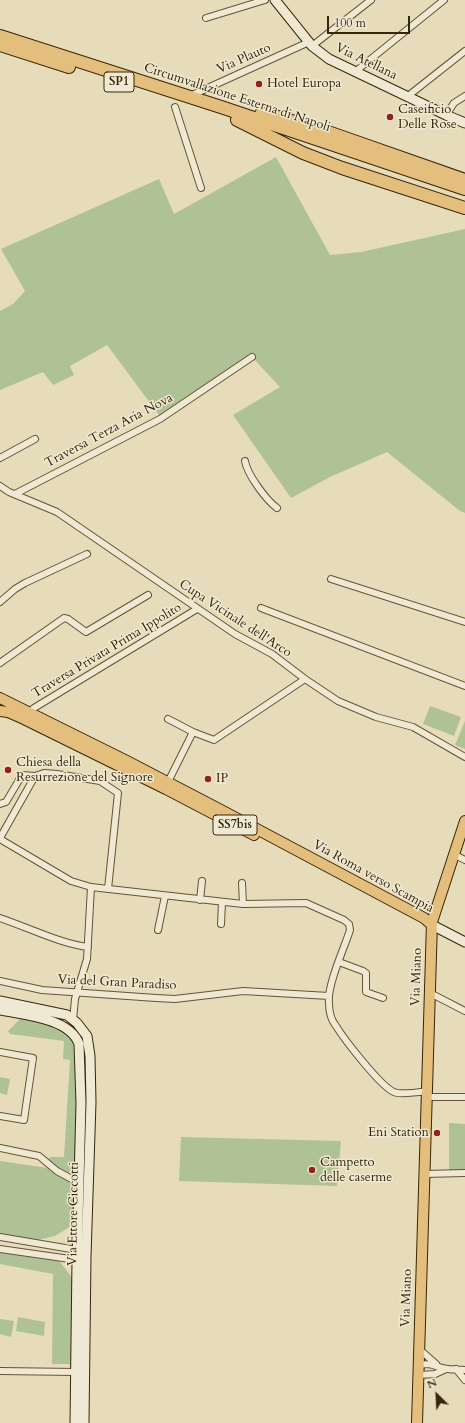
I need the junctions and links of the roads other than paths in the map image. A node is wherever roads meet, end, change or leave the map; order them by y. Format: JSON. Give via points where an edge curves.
{"nodes":[{"id":1,"x":266,"y":0,"type":"edge"},
{"id":2,"x":275,"y":0,"type":"edge"},
{"id":3,"x":371,"y":0,"type":"edge"},
{"id":4,"x":444,"y":0,"type":"edge"},
{"id":5,"x":206,"y":18,"type":"dead end"},
{"id":6,"x":0,"y":36,"type":"edge"},
{"id":7,"x":311,"y":44,"type":"junction"},
{"id":8,"x":0,"y":45,"type":"edge"},
{"id":9,"x":465,"y":51,"type":"edge"},
{"id":10,"x":356,"y":71,"type":"junction"},
{"id":11,"x":188,"y":96,"type":"junction"},
{"id":12,"x":408,"y":96,"type":"junction"},
{"id":13,"x":465,"y":96,"type":"edge"},
{"id":14,"x":175,"y":107,"type":"dead end"},
{"id":15,"x":221,"y":107,"type":"junction"},
{"id":16,"x":446,"y":115,"type":"junction"},
{"id":17,"x":237,"y":120,"type":"junction"},
{"id":18,"x":465,"y":123,"type":"edge"},
{"id":19,"x":375,"y":162,"type":"junction"},
{"id":20,"x":465,"y":180,"type":"edge"},
{"id":21,"x":201,"y":188,"type":"dead end"},
{"id":22,"x":465,"y":189,"type":"edge"},
{"id":23,"x":465,"y":197,"type":"edge"},
{"id":24,"x":465,"y":208,"type":"edge"},
{"id":25,"x":252,"y":357,"type":"dead end"},
{"id":26,"x":35,"y":439,"type":"dead end"},
{"id":27,"x":0,"y":458,"type":"edge"},
{"id":28,"x":245,"y":460,"type":"dead end"},
{"id":29,"x":0,"y":486,"type":"edge"},
{"id":30,"x":15,"y":494,"type":"junction"},
{"id":31,"x":277,"y":508,"type":"dead end"},
{"id":32,"x":87,"y":554,"type":"dead end"},
{"id":33,"x":331,"y":579,"type":"dead end"},
{"id":34,"x":148,"y":595,"type":"dead end"},
{"id":35,"x":0,"y":602,"type":"edge"},
{"id":36,"x":261,"y":608,"type":"dead end"},
{"id":37,"x":197,"y":609,"type":"junction"},
{"id":38,"x":465,"y":622,"type":"edge"},
{"id":39,"x":0,"y":663,"type":"edge"},
{"id":40,"x":305,"y":680,"type":"junction"},
{"id":41,"x":465,"y":686,"type":"edge"},
{"id":42,"x":0,"y":698,"type":"edge"},
{"id":43,"x":0,"y":711,"type":"edge"},
{"id":44,"x":28,"y":713,"type":"junction"},
{"id":45,"x":168,"y":719,"type":"dead end"},
{"id":46,"x":193,"y":732,"type":"junction"},
{"id":47,"x":465,"y":757,"type":"edge"},
{"id":48,"x":34,"y":776,"type":"junction"},
{"id":49,"x":168,"y":785,"type":"junction"},
{"id":50,"x":0,"y":804,"type":"edge"},
{"id":51,"x":465,"y":821,"type":"edge"},
{"id":52,"x":0,"y":838,"type":"edge"},
{"id":53,"x":454,"y":854,"type":"junction"},
{"id":54,"x":465,"y":860,"type":"edge"},
{"id":55,"x":202,"y":881,"type":"dead end"},
{"id":56,"x":242,"y":883,"type":"dead end"},
{"id":57,"x":91,"y":887,"type":"junction"},
{"id":58,"x":108,"y":889,"type":"junction"},
{"id":59,"x":164,"y":896,"type":"junction"},
{"id":60,"x":200,"y":900,"type":"junction"},
{"id":61,"x":222,"y":902,"type":"junction"},
{"id":62,"x":243,"y":904,"type":"junction"},
{"id":63,"x":0,"y":918,"type":"edge"},
{"id":64,"x":221,"y":924,"type":"dead end"},
{"id":65,"x":432,"y":925,"type":"junction"},
{"id":66,"x":158,"y":930,"type":"dead end"},
{"id":67,"x":465,"y":942,"type":"edge"},
{"id":68,"x":88,"y":947,"type":"junction"},
{"id":69,"x":339,"y":962,"type":"junction"},
{"id":70,"x":0,"y":981,"type":"edge"},
{"id":71,"x":77,"y":992,"type":"junction"},
{"id":72,"x":430,"y":993,"type":"junction"},
{"id":73,"x":329,"y":996,"type":"junction"},
{"id":74,"x":383,"y":998,"type":"dead end"},
{"id":75,"x":0,"y":1001,"type":"edge"},
{"id":76,"x":0,"y":1010,"type":"edge"},
{"id":77,"x":465,"y":1011,"type":"edge"},
{"id":78,"x":70,"y":1017,"type":"junction"},
{"id":79,"x":0,"y":1052,"type":"edge"},
{"id":80,"x":427,"y":1094,"type":"junction"},
{"id":81,"x":465,"y":1096,"type":"edge"},
{"id":82,"x":0,"y":1116,"type":"edge"},
{"id":83,"x":0,"y":1148,"type":"edge"},
{"id":84,"x":465,"y":1173,"type":"edge"},
{"id":85,"x":424,"y":1174,"type":"junction"},
{"id":86,"x":79,"y":1183,"type":"junction"},
{"id":87,"x":0,"y":1237,"type":"edge"},
{"id":88,"x":0,"y":1249,"type":"edge"},
{"id":89,"x":77,"y":1250,"type":"junction"},
{"id":90,"x":86,"y":1256,"type":"junction"},
{"id":91,"x":77,"y":1260,"type":"junction"},
{"id":92,"x":419,"y":1348,"type":"junction"},
{"id":93,"x":437,"y":1365,"type":"junction"},
{"id":94,"x":446,"y":1369,"type":"junction"},
{"id":95,"x":456,"y":1369,"type":"junction"},
{"id":96,"x":419,"y":1370,"type":"junction"},
{"id":97,"x":465,"y":1370,"type":"edge"},
{"id":98,"x":0,"y":1371,"type":"edge"},
{"id":99,"x":76,"y":1372,"type":"junction"},
{"id":100,"x":465,"y":1380,"type":"edge"},
{"id":101,"x":76,"y":1423,"type":"edge"},
{"id":102,"x":84,"y":1423,"type":"edge"},
{"id":103,"x":417,"y":1423,"type":"edge"}],
"edges":[{"from":1,"to":5,"type":"street"},
{"from":2,"to":7,"type":"street","name":"Via Atellana"},
{"from":3,"to":7,"type":"street","name":"Via Plauto"},
{"from":4,"to":10,"type":"street"},
{"from":6,"to":11,"type":"highway","name":"Circumvallazione Esterna di Napoli","number":"SP1"},
{"from":7,"to":10,"type":"street","name":"Via Atellana","via":[[328,59]]},
{"from":7,"to":11,"type":"street","name":"Via Plauto"},
{"from":8,"to":17,"type":"highway","name":"Circumvallazione Esterna di Napoli","number":"SP1"},
{"from":9,"to":12,"type":"street"},
{"from":10,"to":12,"type":"street","name":"Via Atellana"},
{"from":11,"to":15,"type":"highway","name":"Circumvallazione Esterna di Napoli","number":"SP1"},
{"from":12,"to":16,"type":"street","name":"Via Atellana"},
{"from":13,"to":16,"type":"street","via":[[454,103]]},
{"from":14,"to":21,"type":"street"},
{"from":15,"to":19,"type":"highway","name":"Circumvallazione Esterna di Napoli","number":"SP1"},
{"from":15,"to":20,"type":"highway","via":[[278,117],[314,127]]},
{"from":16,"to":18,"type":"street","name":"Via Atellana"},
{"from":17,"to":19,"type":"highway","name":"Circumvallazione Esterna di Napoli"},
{"from":17,"to":24,"type":"highway","via":[[303,153]]},
{"from":19,"to":22,"type":"highway","name":"Circumvallazione Esterna di Napoli","number":"SP1"},
{"from":19,"to":23,"type":"highway","name":"Circumvallazione Esterna di Napoli","number":"SP1"},
{"from":25,"to":30,"type":"street","name":"Traversa Terza Aria Nova","via":[[160,419]]},
{"from":26,"to":27,"type":"street"},
{"from":28,"to":31,"type":"street","via":[[253,477]]},
{"from":29,"to":30,"type":"street","name":"Cupa Vicinale dell'Arco"},
{"from":30,"to":37,"type":"street","name":"Cupa Vicinale dell'Arco","via":[[57,512]]},
{"from":32,"to":35,"type":"street","via":[[25,583]]},
{"from":33,"to":38,"type":"street"},
{"from":34,"to":39,"type":"street","via":[[86,632],[64,618]]},
{"from":36,"to":41,"type":"street"},
{"from":37,"to":40,"type":"street","name":"Cupa Vicinale dell'Arco","via":[[272,654]]},
{"from":37,"to":44,"type":"street","name":"Traversa Privata Prima Ippolito"},
{"from":40,"to":46,"type":"street","via":[[214,740]]},
{"from":40,"to":47,"type":"street","name":"Cupa Vicinale dell'Arco","via":[[338,702],[376,717],[413,727]]},
{"from":42,"to":44,"type":"main road","name":"Via Roma verso Scampia","number":"SS7bis"},
{"from":43,"to":49,"type":"main road","name":"Via Roma verso Scampia","number":"SS7bis","via":[[24,719]]},
{"from":44,"to":49,"type":"main road","name":"Via Roma verso Scampia","number":"SS7bis"},
{"from":45,"to":46,"type":"street"},
{"from":46,"to":49,"type":"street"},
{"from":48,"to":50,"type":"street","via":[[22,775],[6,802]]},
{"from":48,"to":52,"type":"street"},
{"from":48,"to":58,"type":"street","via":[[44,773],[58,774],[100,781],[118,794]]},
{"from":49,"to":65,"type":"main road","name":"Via Roma verso Scampia","number":"SS7bis","via":[[304,861]]},
{"from":49,"to":65,"type":"main road","name":"Via Roma verso Scampia","number":"SS7bis","via":[[262,832],[424,918]]},
{"from":51,"to":53,"type":"main road","name":"Via Miano"},
{"from":52,"to":57,"type":"street","via":[[71,881]]},
{"from":53,"to":54,"type":"street"},
{"from":53,"to":65,"type":"main road","name":"Via Miano"},
{"from":55,"to":60,"type":"street"},
{"from":56,"to":62,"type":"street"},
{"from":57,"to":58,"type":"street"},
{"from":57,"to":68,"type":"street"},
{"from":58,"to":59,"type":"street"},
{"from":59,"to":60,"type":"street"},
{"from":59,"to":66,"type":"street"},
{"from":60,"to":61,"type":"street"},
{"from":61,"to":62,"type":"street"},
{"from":61,"to":64,"type":"street"},
{"from":62,"to":69,"type":"street","via":[[306,903],[344,920],[349,924],[350,930]]},
{"from":63,"to":68,"type":"street"},
{"from":65,"to":67,"type":"street"},
{"from":65,"to":72,"type":"main road","name":"Via Miano"},
{"from":68,"to":71,"type":"street"},
{"from":69,"to":73,"type":"street"},
{"from":69,"to":74,"type":"street","via":[[366,973],[366,992]]},
{"from":70,"to":71,"type":"street","name":"Via del Gran Paradiso","via":[[42,990]]},
{"from":71,"to":73,"type":"street","name":"Via del Gran Paradiso","via":[[175,999],[244,991]]},
{"from":71,"to":78,"type":"street"},
{"from":72,"to":77,"type":"street"},
{"from":72,"to":80,"type":"main road","name":"Via Miano"},
{"from":73,"to":80,"type":"street","via":[[331,1017],[336,1026],[384,1086],[395,1093]]},
{"from":75,"to":78,"type":"street"},
{"from":76,"to":86,"type":"street","name":"Via Ettore Ciccotti","via":[[56,1022],[76,1037],[79,1044],[81,1103]]},
{"from":78,"to":90,"type":"street","name":"Via Ettore Ciccotti","via":[[87,1036],[90,1056]]},
{"from":79,"to":82,"type":"street","via":[[33,1058],[24,1120]]},
{"from":80,"to":81,"type":"street"},
{"from":80,"to":85,"type":"main road","name":"Via Miano"},
{"from":83,"to":86,"type":"street","via":[[39,1156],[57,1171]]},
{"from":84,"to":85,"type":"street"},
{"from":85,"to":92,"type":"main road","name":"Via Miano"},
{"from":86,"to":89,"type":"street","name":"Via Ettore Ciccotti"},
{"from":87,"to":89,"type":"street"},
{"from":88,"to":91,"type":"street"},
{"from":89,"to":90,"type":"street"},
{"from":89,"to":91,"type":"street","name":"Via Ettore Ciccotti"},
{"from":90,"to":91,"type":"street"},
{"from":90,"to":102,"type":"street","name":"Via Ettore Ciccotti"},
{"from":91,"to":99,"type":"street","name":"Via Ettore Ciccotti"},
{"from":92,"to":93,"type":"street"},
{"from":92,"to":96,"type":"main road","name":"Via Miano"},
{"from":93,"to":94,"type":"street"},
{"from":93,"to":96,"type":"street","via":[[426,1364]]},
{"from":94,"to":95,"type":"street"},
{"from":94,"to":96,"type":"street","via":[[435,1374]]},
{"from":95,"to":97,"type":"street"},
{"from":95,"to":100,"type":"street"},
{"from":96,"to":103,"type":"main road","name":"Via Miano"},
{"from":98,"to":99,"type":"street"},
{"from":99,"to":101,"type":"street","name":"Via Ettore Ciccotti"}]}
